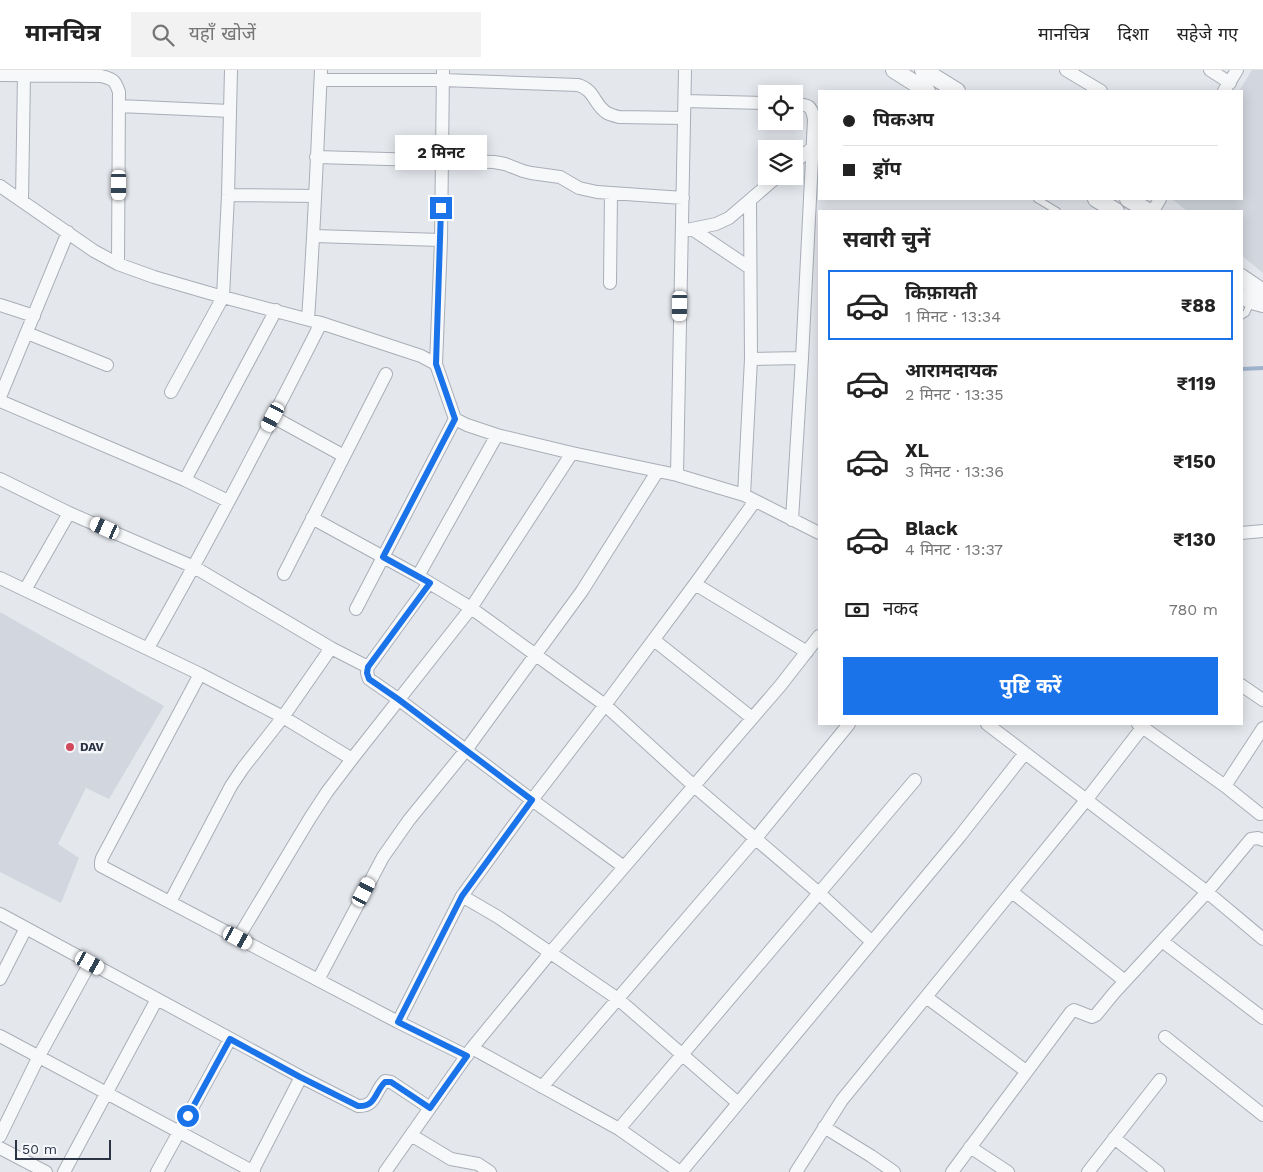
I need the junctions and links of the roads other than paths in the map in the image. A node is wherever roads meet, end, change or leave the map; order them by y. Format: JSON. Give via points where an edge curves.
{"nodes":[{"id":1,"x":231,"y":70,"type":"edge"},
{"id":2,"x":685,"y":70,"type":"edge"},
{"id":3,"x":894,"y":70,"type":"edge"},
{"id":4,"x":923,"y":70,"type":"edge"},
{"id":5,"x":1066,"y":70,"type":"edge"},
{"id":6,"x":1210,"y":70,"type":"edge"},
{"id":7,"x":1237,"y":70,"type":"edge"},
{"id":8,"x":24,"y":74,"type":"junction"},
{"id":9,"x":0,"y":75,"type":"edge"},
{"id":10,"x":321,"y":75,"type":"edge"},
{"id":11,"x":443,"y":75,"type":"edge"},
{"id":12,"x":1227,"y":87,"type":"edge"},
{"id":13,"x":925,"y":90,"type":"edge"},
{"id":14,"x":955,"y":90,"type":"edge"},
{"id":15,"x":1099,"y":90,"type":"edge"},
{"id":16,"x":685,"y":101,"type":"junction"},
{"id":17,"x":758,"y":103,"type":"edge"},
{"id":18,"x":803,"y":104,"type":"edge"},
{"id":19,"x":119,"y":106,"type":"junction"},
{"id":20,"x":230,"y":111,"type":"junction"},
{"id":21,"x":684,"y":118,"type":"junction"},
{"id":22,"x":813,"y":147,"type":"junction"},
{"id":23,"x":803,"y":155,"type":"edge"},
{"id":24,"x":316,"y":156,"type":"junction"},
{"id":25,"x":441,"y":160,"type":"junction"},
{"id":26,"x":768,"y":185,"type":"edge"},
{"id":27,"x":0,"y":186,"type":"edge"},
{"id":28,"x":611,"y":193,"type":"junction"},
{"id":29,"x":228,"y":195,"type":"junction"},
{"id":30,"x":315,"y":196,"type":"junction"},
{"id":31,"x":682,"y":198,"type":"junction"},
{"id":32,"x":22,"y":200,"type":"junction"},
{"id":33,"x":750,"y":200,"type":"junction"},
{"id":34,"x":1098,"y":200,"type":"edge"},
{"id":35,"x":1130,"y":200,"type":"edge"},
{"id":36,"x":1044,"y":201,"type":"edge"},
{"id":37,"x":1056,"y":210,"type":"edge"},
{"id":38,"x":1114,"y":210,"type":"edge"},
{"id":39,"x":1146,"y":210,"type":"edge"},
{"id":40,"x":687,"y":230,"type":"junction"},
{"id":41,"x":68,"y":232,"type":"junction"},
{"id":42,"x":314,"y":236,"type":"junction"},
{"id":43,"x":440,"y":240,"type":"junction"},
{"id":44,"x":118,"y":264,"type":"junction"},
{"id":45,"x":750,"y":268,"type":"junction"},
{"id":46,"x":1243,"y":280,"type":"edge"},
{"id":47,"x":610,"y":283,"type":"dead end"},
{"id":48,"x":223,"y":297,"type":"junction"},
{"id":49,"x":1255,"y":298,"type":"edge"},
{"id":50,"x":0,"y":305,"type":"edge"},
{"id":51,"x":276,"y":310,"type":"junction"},
{"id":52,"x":1243,"y":315,"type":"edge"},
{"id":53,"x":34,"y":316,"type":"junction"},
{"id":54,"x":308,"y":319,"type":"junction"},
{"id":55,"x":321,"y":322,"type":"junction"},
{"id":56,"x":27,"y":333,"type":"junction"},
{"id":57,"x":802,"y":358,"type":"junction"},
{"id":58,"x":751,"y":359,"type":"junction"},
{"id":59,"x":436,"y":364,"type":"junction"},
{"id":60,"x":107,"y":365,"type":"dead end"},
{"id":61,"x":386,"y":374,"type":"dead end"},
{"id":62,"x":171,"y":392,"type":"dead end"},
{"id":63,"x":0,"y":397,"type":"edge"},
{"id":64,"x":0,"y":402,"type":"edge"},
{"id":65,"x":273,"y":417,"type":"junction"},
{"id":66,"x":455,"y":419,"type":"junction"},
{"id":67,"x":497,"y":435,"type":"junction"},
{"id":68,"x":572,"y":453,"type":"junction"},
{"id":69,"x":344,"y":456,"type":"junction"},
{"id":70,"x":657,"y":472,"type":"junction"},
{"id":71,"x":677,"y":475,"type":"junction"},
{"id":72,"x":0,"y":479,"type":"edge"},
{"id":73,"x":185,"y":480,"type":"junction"},
{"id":74,"x":749,"y":498,"type":"junction"},
{"id":75,"x":228,"y":502,"type":"junction"},
{"id":76,"x":69,"y":513,"type":"junction"},
{"id":77,"x":312,"y":518,"type":"junction"},
{"id":78,"x":792,"y":520,"type":"junction"},
{"id":79,"x":1263,"y":530,"type":"edge"},
{"id":80,"x":818,"y":533,"type":"edge"},
{"id":81,"x":1243,"y":533,"type":"edge"},
{"id":82,"x":383,"y":557,"type":"junction"},
{"id":83,"x":194,"y":567,"type":"junction"},
{"id":84,"x":284,"y":574,"type":"dead end"},
{"id":85,"x":418,"y":576,"type":"junction"},
{"id":86,"x":0,"y":578,"type":"edge"},
{"id":87,"x":430,"y":583,"type":"junction"},
{"id":88,"x":695,"y":584,"type":"junction"},
{"id":89,"x":25,"y":590,"type":"junction"},
{"id":90,"x":471,"y":608,"type":"junction"},
{"id":91,"x":356,"y":609,"type":"dead end"},
{"id":92,"x":818,"y":637,"type":"edge"},
{"id":93,"x":654,"y":640,"type":"junction"},
{"id":94,"x":148,"y":648,"type":"junction"},
{"id":95,"x":331,"y":648,"type":"junction"},
{"id":96,"x":807,"y":652,"type":"junction"},
{"id":97,"x":535,"y":656,"type":"junction"},
{"id":98,"x":368,"y":667,"type":"junction"},
{"id":99,"x":200,"y":674,"type":"junction"},
{"id":100,"x":1243,"y":686,"type":"edge"},
{"id":101,"x":398,"y":699,"type":"junction"},
{"id":102,"x":1263,"y":700,"type":"edge"},
{"id":103,"x":605,"y":705,"type":"junction"},
{"id":104,"x":283,"y":718,"type":"junction"},
{"id":105,"x":752,"y":718,"type":"junction"},
{"id":106,"x":848,"y":725,"type":"edge"},
{"id":107,"x":989,"y":725,"type":"edge"},
{"id":108,"x":1142,"y":725,"type":"edge"},
{"id":109,"x":1263,"y":728,"type":"edge"},
{"id":110,"x":466,"y":750,"type":"junction"},
{"id":111,"x":1024,"y":753,"type":"junction"},
{"id":112,"x":352,"y":759,"type":"junction"},
{"id":113,"x":915,"y":780,"type":"dead end"},
{"id":114,"x":694,"y":786,"type":"junction"},
{"id":115,"x":1225,"y":786,"type":"junction"},
{"id":116,"x":1087,"y":799,"type":"junction"},
{"id":117,"x":532,"y":800,"type":"junction"},
{"id":118,"x":1260,"y":814,"type":"dead end"},
{"id":119,"x":756,"y":838,"type":"junction"},
{"id":120,"x":1263,"y":840,"type":"edge"},
{"id":121,"x":624,"y":867,"type":"junction"},
{"id":122,"x":1012,"y":892,"type":"junction"},
{"id":123,"x":1207,"y":892,"type":"junction"},
{"id":124,"x":819,"y":893,"type":"junction"},
{"id":125,"x":462,"y":896,"type":"junction"},
{"id":126,"x":170,"y":902,"type":"junction"},
{"id":127,"x":0,"y":914,"type":"edge"},
{"id":128,"x":26,"y":928,"type":"junction"},
{"id":129,"x":238,"y":938,"type":"junction"},
{"id":130,"x":1263,"y":939,"type":"edge"},
{"id":131,"x":1162,"y":941,"type":"junction"},
{"id":132,"x":872,"y":942,"type":"junction"},
{"id":133,"x":550,"y":953,"type":"junction"},
{"id":134,"x":90,"y":963,"type":"junction"},
{"id":135,"x":0,"y":979,"type":"edge"},
{"id":136,"x":318,"y":980,"type":"junction"},
{"id":137,"x":1125,"y":981,"type":"junction"},
{"id":138,"x":926,"y":997,"type":"junction"},
{"id":139,"x":157,"y":999,"type":"junction"},
{"id":140,"x":618,"y":999,"type":"junction"},
{"id":141,"x":1263,"y":1018,"type":"edge"},
{"id":142,"x":398,"y":1022,"type":"junction"},
{"id":143,"x":0,"y":1036,"type":"edge"},
{"id":144,"x":1164,"y":1037,"type":"dead end"},
{"id":145,"x":230,"y":1039,"type":"junction"},
{"id":146,"x":469,"y":1052,"type":"junction"},
{"id":147,"x":682,"y":1055,"type":"junction"},
{"id":148,"x":39,"y":1056,"type":"junction"},
{"id":149,"x":1026,"y":1071,"type":"junction"},
{"id":150,"x":300,"y":1077,"type":"junction"},
{"id":151,"x":1160,"y":1080,"type":"dead end"},
{"id":152,"x":542,"y":1087,"type":"junction"},
{"id":153,"x":107,"y":1093,"type":"junction"},
{"id":154,"x":738,"y":1103,"type":"junction"},
{"id":155,"x":430,"y":1108,"type":"junction"},
{"id":156,"x":1263,"y":1115,"type":"edge"},
{"id":157,"x":824,"y":1127,"type":"junction"},
{"id":158,"x":619,"y":1130,"type":"junction"},
{"id":159,"x":180,"y":1131,"type":"junction"},
{"id":160,"x":411,"y":1135,"type":"junction"},
{"id":161,"x":0,"y":1136,"type":"edge"},
{"id":162,"x":1114,"y":1138,"type":"junction"},
{"id":163,"x":0,"y":1148,"type":"edge"},
{"id":164,"x":970,"y":1148,"type":"junction"},
{"id":165,"x":46,"y":1172,"type":"edge"},
{"id":166,"x":64,"y":1172,"type":"edge"},
{"id":167,"x":157,"y":1172,"type":"edge"},
{"id":168,"x":253,"y":1172,"type":"edge"},
{"id":169,"x":385,"y":1172,"type":"edge"},
{"id":170,"x":490,"y":1172,"type":"edge"},
{"id":171,"x":681,"y":1172,"type":"edge"},
{"id":172,"x":796,"y":1172,"type":"edge"},
{"id":173,"x":894,"y":1172,"type":"edge"},
{"id":174,"x":952,"y":1172,"type":"edge"},
{"id":175,"x":1008,"y":1172,"type":"edge"},
{"id":176,"x":1088,"y":1172,"type":"edge"},
{"id":177,"x":1158,"y":1172,"type":"edge"}],
"edges":[{"from":1,"to":20,"type":"street"},
{"from":2,"to":16,"type":"street"},
{"from":3,"to":13,"type":"street"},
{"from":4,"to":14,"type":"street"},
{"from":5,"to":15,"type":"street"},
{"from":6,"to":12,"type":"street"},
{"from":7,"to":12,"type":"street"},
{"from":8,"to":9,"type":"street"},
{"from":8,"to":19,"type":"street","via":[[110,79],[116,82]]},
{"from":8,"to":32,"type":"street"},
{"from":10,"to":11,"type":"street"},
{"from":10,"to":24,"type":"street"},
{"from":11,"to":21,"type":"street","via":[[578,85],[590,91],[605,112],[611,115]]},
{"from":11,"to":25,"type":"street"},
{"from":16,"to":17,"type":"street"},
{"from":16,"to":21,"type":"street"},
{"from":18,"to":22,"type":"street","via":[[812,109]]},
{"from":19,"to":20,"type":"street"},
{"from":19,"to":44,"type":"street"},
{"from":20,"to":29,"type":"street"},
{"from":21,"to":31,"type":"street"},
{"from":22,"to":23,"type":"street"},
{"from":22,"to":57,"type":"street"},
{"from":24,"to":25,"type":"street"},
{"from":24,"to":30,"type":"street"},
{"from":25,"to":28,"type":"street","via":[[500,162],[530,173],[560,176],[586,190]]},
{"from":25,"to":43,"type":"street"},
{"from":26,"to":33,"type":"street"},
{"from":27,"to":32,"type":"street"},
{"from":28,"to":31,"type":"street"},
{"from":28,"to":47,"type":"street"},
{"from":29,"to":30,"type":"street"},
{"from":29,"to":48,"type":"street"},
{"from":30,"to":42,"type":"street"},
{"from":31,"to":40,"type":"street"},
{"from":32,"to":41,"type":"street"},
{"from":33,"to":40,"type":"street","via":[[729,218]]},
{"from":33,"to":45,"type":"street"},
{"from":34,"to":38,"type":"street"},
{"from":35,"to":39,"type":"street"},
{"from":36,"to":37,"type":"lane"},
{"from":40,"to":45,"type":"street"},
{"from":40,"to":71,"type":"street"},
{"from":41,"to":44,"type":"street"},
{"from":41,"to":53,"type":"street"},
{"from":42,"to":43,"type":"street"},
{"from":42,"to":54,"type":"street"},
{"from":43,"to":59,"type":"street"},
{"from":44,"to":48,"type":"street"},
{"from":45,"to":58,"type":"street"},
{"from":46,"to":49,"type":"street"},
{"from":48,"to":51,"type":"street"},
{"from":48,"to":62,"type":"street"},
{"from":49,"to":52,"type":"lane"},
{"from":50,"to":53,"type":"street"},
{"from":51,"to":54,"type":"street"},
{"from":51,"to":73,"type":"street"},
{"from":53,"to":56,"type":"street"},
{"from":54,"to":55,"type":"street"},
{"from":55,"to":59,"type":"street"},
{"from":55,"to":65,"type":"street"},
{"from":56,"to":60,"type":"street"},
{"from":56,"to":63,"type":"street"},
{"from":57,"to":58,"type":"street"},
{"from":57,"to":78,"type":"street"},
{"from":58,"to":74,"type":"street"},
{"from":59,"to":66,"type":"street"},
{"from":61,"to":69,"type":"street"},
{"from":64,"to":73,"type":"street"},
{"from":65,"to":69,"type":"street"},
{"from":65,"to":75,"type":"street"},
{"from":66,"to":67,"type":"street"},
{"from":66,"to":82,"type":"street"},
{"from":67,"to":68,"type":"street"},
{"from":67,"to":85,"type":"street"},
{"from":68,"to":70,"type":"street"},
{"from":68,"to":90,"type":"street"},
{"from":69,"to":77,"type":"street"},
{"from":70,"to":71,"type":"street"},
{"from":70,"to":97,"type":"street","via":[[582,591]]},
{"from":71,"to":74,"type":"street"},
{"from":72,"to":76,"type":"street"},
{"from":73,"to":75,"type":"street"},
{"from":74,"to":78,"type":"street"},
{"from":74,"to":88,"type":"street"},
{"from":75,"to":83,"type":"street"},
{"from":76,"to":83,"type":"street"},
{"from":76,"to":89,"type":"street"},
{"from":77,"to":82,"type":"street"},
{"from":77,"to":84,"type":"street"},
{"from":78,"to":80,"type":"street"},
{"from":79,"to":81,"type":"street"},
{"from":82,"to":85,"type":"street"},
{"from":82,"to":91,"type":"street"},
{"from":83,"to":94,"type":"street"},
{"from":83,"to":95,"type":"street"},
{"from":85,"to":87,"type":"street"},
{"from":86,"to":89,"type":"street"},
{"from":87,"to":90,"type":"street"},
{"from":87,"to":98,"type":"street"},
{"from":88,"to":93,"type":"street"},
{"from":88,"to":96,"type":"street"},
{"from":89,"to":94,"type":"street"},
{"from":90,"to":97,"type":"street"},
{"from":90,"to":101,"type":"street"},
{"from":92,"to":96,"type":"street"},
{"from":93,"to":103,"type":"street"},
{"from":93,"to":105,"type":"street"},
{"from":94,"to":99,"type":"street"},
{"from":95,"to":98,"type":"street"},
{"from":95,"to":104,"type":"street"},
{"from":96,"to":105,"type":"street"},
{"from":97,"to":103,"type":"street"},
{"from":97,"to":110,"type":"street"},
{"from":98,"to":101,"type":"street","via":[[369,679]]},
{"from":99,"to":104,"type":"street"},
{"from":99,"to":126,"type":"street","via":[[101,862],[101,866]]},
{"from":100,"to":102,"type":"street"},
{"from":101,"to":110,"type":"street"},
{"from":101,"to":112,"type":"street"},
{"from":103,"to":114,"type":"street"},
{"from":103,"to":117,"type":"street"},
{"from":104,"to":112,"type":"street"},
{"from":104,"to":126,"type":"street","via":[[231,786]]},
{"from":105,"to":114,"type":"street"},
{"from":106,"to":119,"type":"street"},
{"from":107,"to":111,"type":"street"},
{"from":108,"to":115,"type":"street"},
{"from":108,"to":116,"type":"street"},
{"from":109,"to":115,"type":"street"},
{"from":110,"to":117,"type":"street"},
{"from":110,"to":136,"type":"street","via":[[383,857]]},
{"from":111,"to":116,"type":"street"},
{"from":111,"to":132,"type":"street"},
{"from":112,"to":129,"type":"street","via":[[310,818]]},
{"from":113,"to":124,"type":"street"},
{"from":114,"to":119,"type":"street"},
{"from":114,"to":121,"type":"street"},
{"from":115,"to":118,"type":"street"},
{"from":116,"to":122,"type":"street"},
{"from":116,"to":123,"type":"street"},
{"from":117,"to":121,"type":"street"},
{"from":117,"to":125,"type":"street"},
{"from":119,"to":124,"type":"street"},
{"from":119,"to":140,"type":"street"},
{"from":120,"to":123,"type":"street","via":[[1251,839]]},
{"from":121,"to":133,"type":"street"},
{"from":122,"to":137,"type":"street"},
{"from":122,"to":138,"type":"street"},
{"from":123,"to":130,"type":"street"},
{"from":123,"to":131,"type":"street"},
{"from":124,"to":132,"type":"street"},
{"from":124,"to":147,"type":"street"},
{"from":125,"to":133,"type":"street"},
{"from":125,"to":142,"type":"street"},
{"from":126,"to":129,"type":"street"},
{"from":127,"to":128,"type":"street"},
{"from":128,"to":134,"type":"street"},
{"from":128,"to":135,"type":"street"},
{"from":129,"to":136,"type":"street"},
{"from":131,"to":137,"type":"street"},
{"from":131,"to":141,"type":"street"},
{"from":132,"to":154,"type":"street"},
{"from":133,"to":140,"type":"street"},
{"from":133,"to":146,"type":"street"},
{"from":134,"to":139,"type":"street"},
{"from":134,"to":148,"type":"street"},
{"from":136,"to":142,"type":"street"},
{"from":137,"to":149,"type":"street","via":[[1096,1016],[1071,1012]]},
{"from":138,"to":149,"type":"street"},
{"from":138,"to":157,"type":"street","via":[[842,1100]]},
{"from":139,"to":145,"type":"street"},
{"from":139,"to":153,"type":"street"},
{"from":140,"to":147,"type":"street"},
{"from":140,"to":152,"type":"street"},
{"from":142,"to":146,"type":"street"},
{"from":143,"to":148,"type":"street"},
{"from":144,"to":156,"type":"street"},
{"from":145,"to":150,"type":"street"},
{"from":145,"to":159,"type":"street"},
{"from":146,"to":152,"type":"street"},
{"from":146,"to":155,"type":"street"},
{"from":147,"to":154,"type":"street"},
{"from":147,"to":158,"type":"street"},
{"from":148,"to":153,"type":"street"},
{"from":148,"to":161,"type":"street"},
{"from":149,"to":164,"type":"street"},
{"from":150,"to":155,"type":"street","via":[[358,1106],[370,1104],[380,1086],[391,1082]]},
{"from":150,"to":168,"type":"street"},
{"from":151,"to":162,"type":"street"},
{"from":152,"to":158,"type":"street"},
{"from":153,"to":159,"type":"street"},
{"from":153,"to":166,"type":"street"},
{"from":154,"to":171,"type":"street"},
{"from":155,"to":160,"type":"street"},
{"from":157,"to":172,"type":"street"},
{"from":157,"to":173,"type":"street"},
{"from":158,"to":171,"type":"street"},
{"from":159,"to":167,"type":"street"},
{"from":159,"to":168,"type":"street"},
{"from":160,"to":169,"type":"street"},
{"from":160,"to":170,"type":"street","via":[[451,1159],[478,1164]]},
{"from":162,"to":176,"type":"street"},
{"from":162,"to":177,"type":"street"},
{"from":163,"to":165,"type":"street"},
{"from":164,"to":174,"type":"street"},
{"from":164,"to":175,"type":"street"}]}
